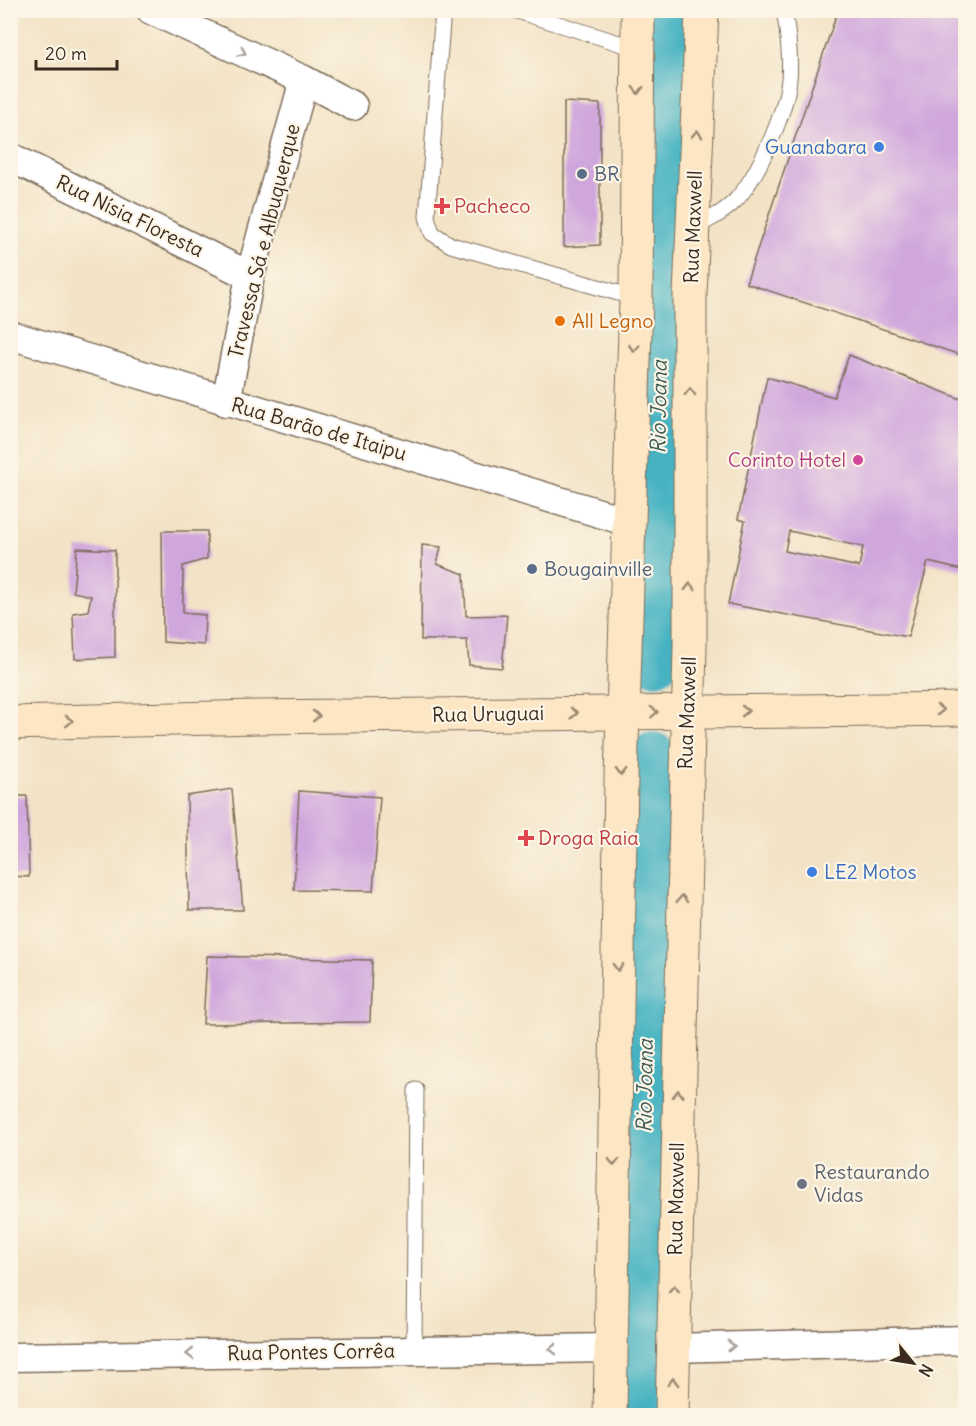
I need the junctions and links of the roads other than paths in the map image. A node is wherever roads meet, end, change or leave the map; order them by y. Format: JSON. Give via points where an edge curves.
{"nodes":[{"id":1,"x":151,"y":10,"type":"edge"},
{"id":2,"x":443,"y":10,"type":"edge"},
{"id":3,"x":514,"y":10,"type":"edge"},
{"id":4,"x":638,"y":10,"type":"edge"},
{"id":5,"x":702,"y":10,"type":"edge"},
{"id":6,"x":784,"y":10,"type":"edge"},
{"id":7,"x":638,"y":49,"type":"junction"},
{"id":8,"x":304,"y":80,"type":"junction"},
{"id":9,"x":353,"y":106,"type":"dead end"},
{"id":10,"x":10,"y":157,"type":"edge"},
{"id":11,"x":693,"y":227,"type":"junction"},
{"id":12,"x":250,"y":276,"type":"junction"},
{"id":13,"x":636,"y":298,"type":"junction"},
{"id":14,"x":10,"y":335,"type":"edge"},
{"id":15,"x":226,"y":402,"type":"junction"},
{"id":16,"x":628,"y":522,"type":"junction"},
{"id":17,"x":966,"y":710,"type":"edge"},
{"id":18,"x":686,"y":711,"type":"junction"},
{"id":19,"x":623,"y":713,"type":"junction"},
{"id":20,"x":10,"y":723,"type":"edge"},
{"id":21,"x":416,"y":1090,"type":"dead end"},
{"id":22,"x":966,"y":1340,"type":"edge"},
{"id":23,"x":611,"y":1348,"type":"junction"},
{"id":24,"x":673,"y":1348,"type":"junction"},
{"id":25,"x":414,"y":1351,"type":"junction"},
{"id":26,"x":10,"y":1357,"type":"edge"},
{"id":27,"x":610,"y":1416,"type":"edge"},
{"id":28,"x":672,"y":1416,"type":"edge"}],
"edges":[{"from":1,"to":8,"type":"street","one_way":true},
{"from":2,"to":13,"type":"lane","via":[[427,217],[432,232],[451,245]]},
{"from":3,"to":7,"type":"lane"},
{"from":4,"to":7,"type":"main road"},
{"from":11,"to":5,"type":"main road","name":"Rua Maxwell","one_way":true},
{"from":6,"to":11,"type":"lane","via":[[789,81],[775,132],[735,201]]},
{"from":7,"to":13,"type":"main road","one_way":true},
{"from":8,"to":9,"type":"street"},
{"from":8,"to":12,"type":"street","name":"Travessa Sá e Albuquerque"},
{"from":10,"to":12,"type":"street","name":"Rua Nísia Floresta"},
{"from":18,"to":11,"type":"main road","name":"Rua Maxwell","one_way":true,"via":[[690,646]]},
{"from":12,"to":15,"type":"street","name":"Travessa Sá e Albuquerque"},
{"from":13,"to":16,"type":"main road","one_way":true},
{"from":14,"to":15,"type":"street","name":"Rua Barão de Itaipu"},
{"from":15,"to":16,"type":"street","name":"Rua Barão de Itaipu"},
{"from":16,"to":19,"type":"main road"},
{"from":18,"to":17,"type":"main road","name":"Rua Uruguai","one_way":true},
{"from":19,"to":18,"type":"main road","name":"Rua Uruguai","one_way":true},
{"from":24,"to":18,"type":"main road","name":"Rua Maxwell","one_way":true},
{"from":20,"to":19,"type":"main road","name":"Rua Uruguai","one_way":true},
{"from":19,"to":23,"type":"main road","one_way":true},
{"from":21,"to":25,"type":"lane"},
{"from":24,"to":22,"type":"street","one_way":true},
{"from":23,"to":25,"type":"street","name":"Rua Pontes Corrêa","one_way":true},
{"from":23,"to":27,"type":"main road"},
{"from":28,"to":24,"type":"main road","name":"Rua Maxwell","one_way":true},
{"from":25,"to":26,"type":"street","name":"Rua Pontes Corrêa","one_way":true}]}
